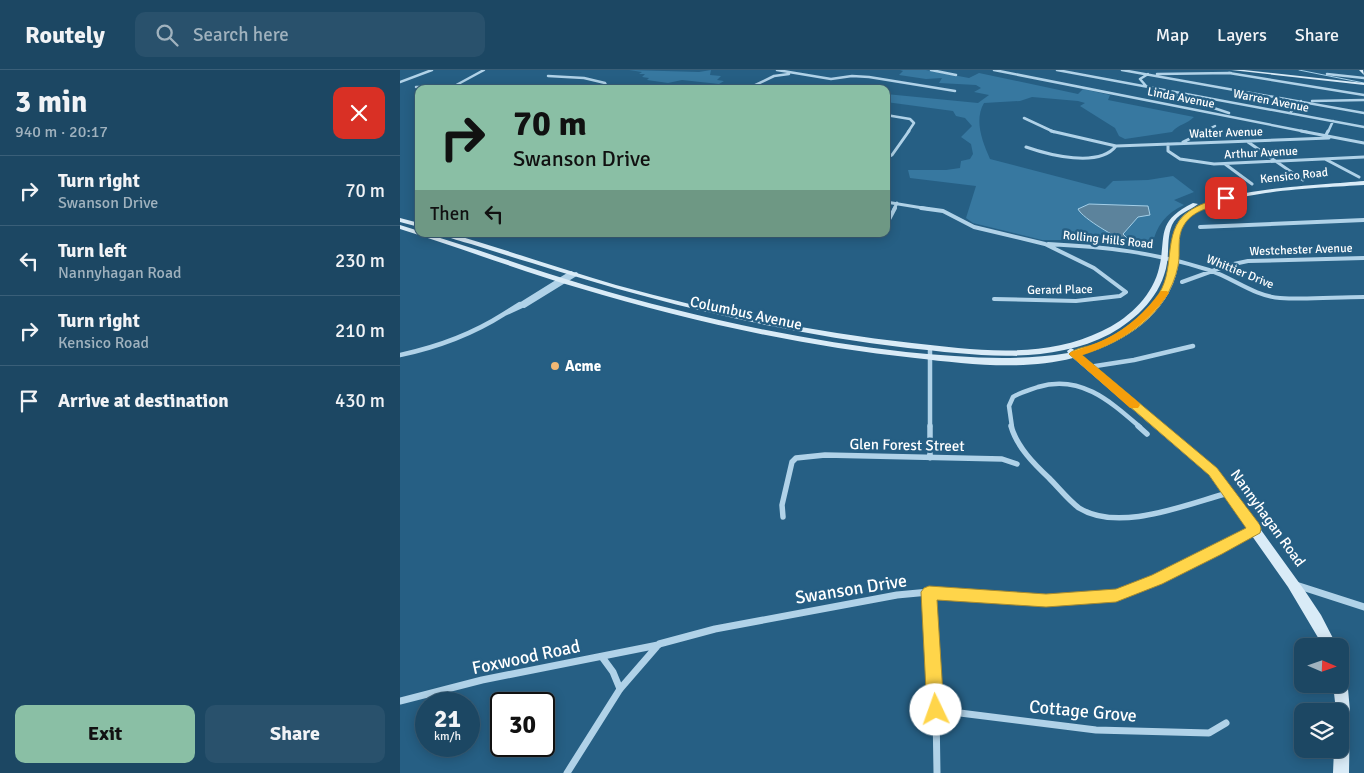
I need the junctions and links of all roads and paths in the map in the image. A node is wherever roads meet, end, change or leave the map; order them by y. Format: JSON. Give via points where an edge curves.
{"nodes":[{"id":1,"x":432,"y":70,"type":"edge"},
{"id":2,"x":484,"y":70,"type":"edge"},
{"id":3,"x":778,"y":70,"type":"edge"},
{"id":4,"x":931,"y":70,"type":"edge"},
{"id":5,"x":994,"y":70,"type":"edge"},
{"id":6,"x":1057,"y":70,"type":"edge"},
{"id":7,"x":1122,"y":70,"type":"edge"},
{"id":8,"x":1211,"y":70,"type":"edge"},
{"id":9,"x":1361,"y":70,"type":"edge"},
{"id":10,"x":1232,"y":72,"type":"edge"},
{"id":11,"x":802,"y":74,"type":"junction"},
{"id":12,"x":1147,"y":74,"type":"junction"},
{"id":13,"x":1327,"y":74,"type":"dead end"},
{"id":14,"x":1364,"y":74,"type":"edge"},
{"id":15,"x":956,"y":75,"type":"dead end"},
{"id":16,"x":548,"y":76,"type":"dead end"},
{"id":17,"x":1364,"y":78,"type":"edge"},
{"id":18,"x":400,"y":82,"type":"edge"},
{"id":19,"x":1364,"y":84,"type":"edge"},
{"id":20,"x":456,"y":85,"type":"edge"},
{"id":21,"x":606,"y":85,"type":"edge"},
{"id":22,"x":756,"y":85,"type":"edge"},
{"id":23,"x":1149,"y":87,"type":"junction"},
{"id":24,"x":955,"y":91,"type":"dead end"},
{"id":25,"x":1364,"y":95,"type":"edge"},
{"id":26,"x":1364,"y":100,"type":"edge"},
{"id":27,"x":1299,"y":101,"type":"junction"},
{"id":28,"x":1290,"y":113,"type":"junction"},
{"id":29,"x":1364,"y":113,"type":"edge"},
{"id":30,"x":890,"y":116,"type":"edge"},
{"id":31,"x":1024,"y":118,"type":"dead end"},
{"id":32,"x":1252,"y":121,"type":"junction"},
{"id":33,"x":1334,"y":122,"type":"junction"},
{"id":34,"x":1214,"y":126,"type":"dead end"},
{"id":35,"x":1364,"y":127,"type":"edge"},
{"id":36,"x":1326,"y":135,"type":"junction"},
{"id":37,"x":1338,"y":137,"type":"junction"},
{"id":38,"x":1248,"y":141,"type":"junction"},
{"id":39,"x":1364,"y":142,"type":"edge"},
{"id":40,"x":1168,"y":144,"type":"junction"},
{"id":41,"x":1180,"y":144,"type":"junction"},
{"id":42,"x":1116,"y":146,"type":"junction"},
{"id":43,"x":1026,"y":147,"type":"dead end"},
{"id":44,"x":890,"y":157,"type":"edge"},
{"id":45,"x":1364,"y":157,"type":"edge"},
{"id":46,"x":1324,"y":159,"type":"junction"},
{"id":47,"x":1276,"y":161,"type":"junction"},
{"id":48,"x":1225,"y":164,"type":"junction"},
{"id":49,"x":1303,"y":180,"type":"dead end"},
{"id":50,"x":1362,"y":180,"type":"edge"},
{"id":51,"x":1252,"y":184,"type":"dead end"},
{"id":52,"x":890,"y":202,"type":"edge"},
{"id":53,"x":897,"y":203,"type":"junction"},
{"id":54,"x":890,"y":217,"type":"edge"},
{"id":55,"x":400,"y":220,"type":"edge"},
{"id":56,"x":1364,"y":220,"type":"edge"},
{"id":57,"x":415,"y":224,"type":"edge"},
{"id":58,"x":400,"y":227,"type":"edge"},
{"id":59,"x":1200,"y":227,"type":"dead end"},
{"id":60,"x":415,"y":232,"type":"edge"},
{"id":61,"x":432,"y":237,"type":"edge"},
{"id":62,"x":456,"y":237,"type":"edge"},
{"id":63,"x":1044,"y":244,"type":"junction"},
{"id":64,"x":1169,"y":257,"type":"junction"},
{"id":65,"x":1364,"y":258,"type":"edge"},
{"id":66,"x":1212,"y":271,"type":"junction"},
{"id":67,"x":574,"y":274,"type":"junction"},
{"id":68,"x":563,"y":280,"type":"junction"},
{"id":69,"x":1182,"y":282,"type":"dead end"},
{"id":70,"x":1125,"y":294,"type":"joint"},
{"id":71,"x":1364,"y":298,"type":"edge"},
{"id":72,"x":994,"y":299,"type":"dead end"},
{"id":73,"x":1193,"y":346,"type":"dead end"},
{"id":74,"x":1071,"y":350,"type":"junction"},
{"id":75,"x":929,"y":352,"type":"junction"},
{"id":76,"x":400,"y":355,"type":"edge"},
{"id":77,"x":1088,"y":367,"type":"junction"},
{"id":78,"x":1147,"y":434,"type":"dead end"},
{"id":79,"x":930,"y":458,"type":"junction"},
{"id":80,"x":1017,"y":464,"type":"dead end"},
{"id":81,"x":1230,"y":492,"type":"junction"},
{"id":82,"x":783,"y":517,"type":"dead end"},
{"id":83,"x":1255,"y":529,"type":"junction"},
{"id":84,"x":1294,"y":584,"type":"junction"},
{"id":85,"x":929,"y":592,"type":"junction"},
{"id":86,"x":1364,"y":607,"type":"edge"},
{"id":87,"x":1326,"y":638,"type":"edge"},
{"id":88,"x":659,"y":644,"type":"junction"},
{"id":89,"x":602,"y":657,"type":"junction"},
{"id":90,"x":620,"y":689,"type":"junction"},
{"id":91,"x":1341,"y":693,"type":"edge"},
{"id":92,"x":400,"y":701,"type":"edge"},
{"id":93,"x":936,"y":710,"type":"junction"},
{"id":94,"x":1226,"y":723,"type":"dead end"},
{"id":95,"x":567,"y":773,"type":"edge"},
{"id":96,"x":937,"y":773,"type":"edge"},
{"id":97,"x":1342,"y":773,"type":"edge"}],
"edges":[{"from":1,"to":18,"type":"street"},
{"from":2,"to":20,"type":"street"},
{"from":3,"to":11,"type":"street"},
{"from":4,"to":15,"type":"street"},
{"from":5,"to":32,"type":"street","name":"Linda Avenue"},
{"from":6,"to":23,"type":"street","name":"Warren Avenue"},
{"from":7,"to":12,"type":"street"},
{"from":8,"to":10,"type":"street"},
{"from":9,"to":14,"type":"street"},
{"from":10,"to":12,"type":"street"},
{"from":10,"to":19,"type":"street"},
{"from":10,"to":25,"type":"street"},
{"from":11,"to":22,"type":"street","via":[[777,75]]},
{"from":11,"to":24,"type":"street","via":[[833,79],[869,77]]},
{"from":12,"to":23,"type":"street","via":[[1140,81]]},
{"from":12,"to":27,"type":"street"},
{"from":13,"to":17,"type":"street"},
{"from":16,"to":21,"type":"street","via":[[595,80]]},
{"from":23,"to":28,"type":"street","name":"Warren Avenue"},
{"from":23,"to":32,"type":"street"},
{"from":26,"to":27,"type":"street"},
{"from":27,"to":28,"type":"street"},
{"from":27,"to":29,"type":"street"},
{"from":28,"to":33,"type":"street","name":"Warren Avenue"},
{"from":30,"to":44,"type":"street","via":[[910,119],[914,123]]},
{"from":31,"to":42,"type":"street","via":[[1042,127]]},
{"from":32,"to":36,"type":"street","name":"Linda Avenue"},
{"from":33,"to":35,"type":"street","name":"Warren Avenue"},
{"from":33,"to":36,"type":"street"},
{"from":34,"to":41,"type":"street"},
{"from":36,"to":37,"type":"street","name":"Linda Avenue"},
{"from":37,"to":38,"type":"street","name":"Walter Avenue"},
{"from":37,"to":39,"type":"street","name":"Linda Avenue"},
{"from":38,"to":41,"type":"street","name":"Walter Avenue"},
{"from":38,"to":47,"type":"street"},
{"from":40,"to":41,"type":"street","name":"Walter Avenue"},
{"from":40,"to":42,"type":"street","name":"Walter Avenue"},
{"from":40,"to":48,"type":"street","name":"Arthur Avenue","via":[[1170,153],[1180,159]]},
{"from":42,"to":43,"type":"street","via":[[1107,154],[1085,158]]},
{"from":45,"to":46,"type":"street","name":"Arthur Avenue"},
{"from":46,"to":47,"type":"street","name":"Arthur Avenue"},
{"from":46,"to":50,"type":"street"},
{"from":47,"to":48,"type":"street","name":"Arthur Avenue"},
{"from":47,"to":49,"type":"street"},
{"from":48,"to":51,"type":"street"},
{"from":50,"to":64,"type":"street","name":"Kensico Road","via":[[1245,195],[1209,204],[1189,214],[1179,226]]},
{"from":50,"to":64,"type":"street","name":"Kensico Road","via":[[1239,193],[1202,201],[1182,211],[1170,222],[1165,236]]},
{"from":52,"to":53,"type":"street","name":"Rolling Hills Road"},
{"from":53,"to":54,"type":"street"},
{"from":53,"to":63,"type":"street","name":"Rolling Hills Road","via":[[943,210],[974,227]]},
{"from":55,"to":57,"type":"street"},
{"from":56,"to":59,"type":"street"},
{"from":58,"to":60,"type":"street","name":"Columbus Avenue"},
{"from":61,"to":68,"type":"street","name":"Columbus Avenue"},
{"from":62,"to":67,"type":"street","name":"Columbus Avenue"},
{"from":63,"to":64,"type":"street","name":"Rolling Hills Road","via":[[1105,247]]},
{"from":63,"to":70,"type":"street","name":"Rolling Hills Road","via":[[1094,268],[1114,281]]},
{"from":64,"to":66,"type":"street","name":"Whittier Drive"},
{"from":64,"to":74,"type":"street","name":"Kensico Road","via":[[1155,286],[1134,314]]},
{"from":64,"to":74,"type":"street","name":"Kensico Road","via":[[1168,287],[1144,318],[1118,338],[1100,346]]},
{"from":65,"to":66,"type":"street","name":"Westchester Avenue","via":[[1248,261]]},
{"from":66,"to":69,"type":"street","name":"Westchester Avenue"},
{"from":66,"to":71,"type":"street","name":"Whittier Drive","via":[[1257,292],[1279,298]]},
{"from":67,"to":68,"type":"street"},
{"from":67,"to":75,"type":"street","name":"Columbus Avenue","via":[[793,328]]},
{"from":68,"to":75,"type":"street","name":"Columbus Avenue","via":[[653,306],[772,334],[857,349]]},
{"from":68,"to":76,"type":"street","via":[[458,341]]},
{"from":70,"to":72,"type":"street","name":"Gerard Place","via":[[1076,301]]},
{"from":73,"to":77,"type":"street"},
{"from":74,"to":75,"type":"street","name":"Columbus Avenue","via":[[1041,360],[1009,362]]},
{"from":74,"to":77,"type":"street","name":"Nannyhagan Road"},
{"from":75,"to":79,"type":"street"},
{"from":77,"to":81,"type":"street","name":"Nannyhagan Road","via":[[1195,455]]},
{"from":78,"to":81,"type":"street","via":[[1108,400],[1091,388],[1078,384],[1036,386],[1014,396],[1009,404],[1012,430],[1017,441],[1039,469],[1079,508],[1091,513],[1129,517]]},
{"from":79,"to":80,"type":"street","name":"Glen Forest Street","via":[[1002,459]]},
{"from":79,"to":82,"type":"street","name":"Glen Forest Street","via":[[825,455],[796,458],[792,462],[782,505]]},
{"from":81,"to":83,"type":"street","name":"Nannyhagan Road"},
{"from":83,"to":84,"type":"street","name":"Nannyhagan Road"},
{"from":83,"to":85,"type":"street","name":"Swanson Drive","via":[[1218,550],[1116,596],[1046,600]]},
{"from":84,"to":86,"type":"street"},
{"from":84,"to":87,"type":"street","name":"Nannyhagan Road"},
{"from":85,"to":88,"type":"street","name":"Swanson Drive","via":[[778,616]]},
{"from":85,"to":93,"type":"street"},
{"from":88,"to":89,"type":"street","name":"Foxwood Road"},
{"from":88,"to":90,"type":"street"},
{"from":89,"to":90,"type":"street"},
{"from":89,"to":92,"type":"street","name":"Foxwood Road","via":[[482,680]]},
{"from":90,"to":95,"type":"street"},
{"from":91,"to":97,"type":"street"},
{"from":93,"to":94,"type":"street","name":"Cottage Grove","via":[[1096,730],[1209,733]]},
{"from":93,"to":96,"type":"street"}]}
